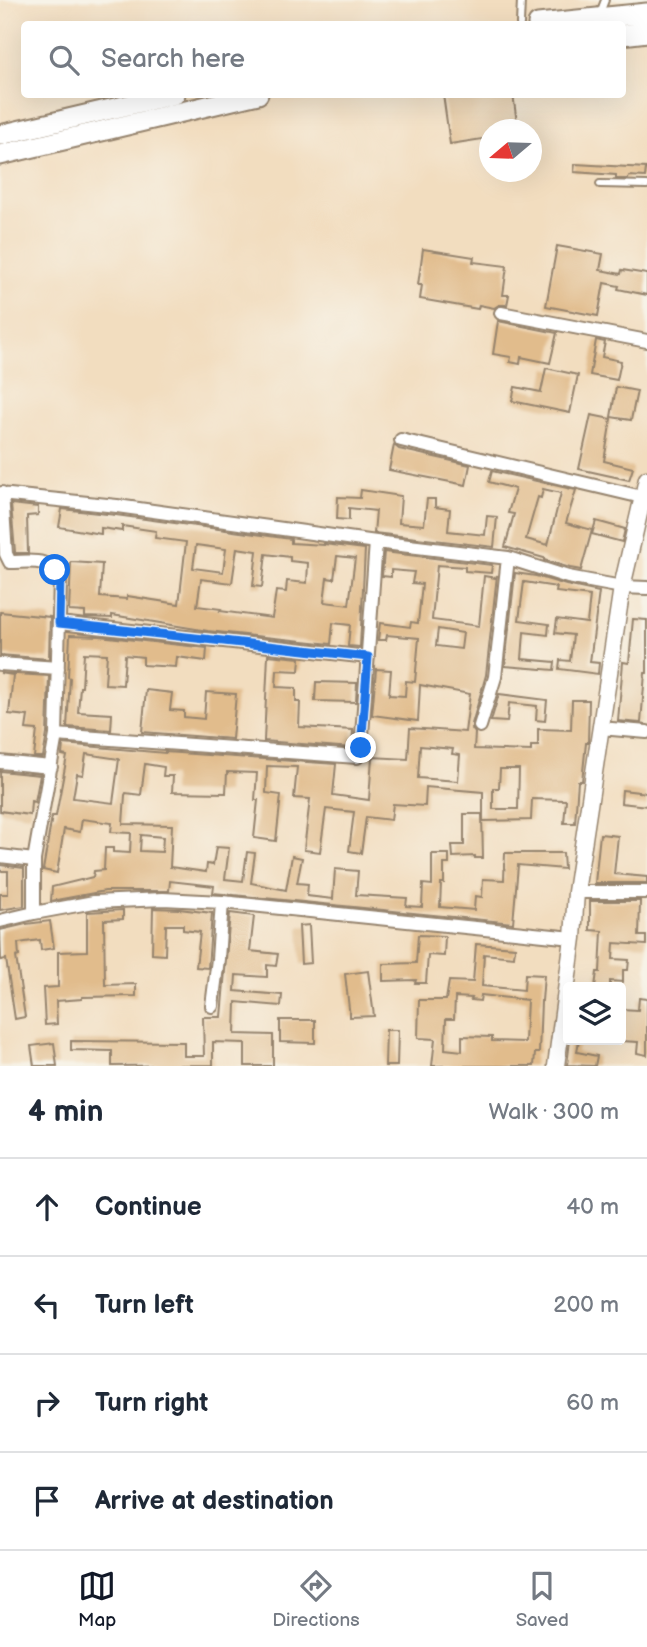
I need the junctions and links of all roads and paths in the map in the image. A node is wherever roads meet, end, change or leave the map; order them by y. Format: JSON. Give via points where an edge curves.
{"nodes":[{"id":1,"x":521,"y":0,"type":"edge"},
{"id":2,"x":602,"y":9,"type":"edge"},
{"id":3,"x":647,"y":13,"type":"edge"},
{"id":4,"x":520,"y":21,"type":"edge"},
{"id":5,"x":551,"y":21,"type":"edge"},
{"id":6,"x":647,"y":32,"type":"edge"},
{"id":7,"x":626,"y":35,"type":"edge"},
{"id":8,"x":158,"y":98,"type":"edge"},
{"id":9,"x":241,"y":98,"type":"edge"},
{"id":10,"x":0,"y":135,"type":"edge"},
{"id":11,"x":0,"y":155,"type":"edge"},
{"id":12,"x":600,"y":184,"type":"dead end"},
{"id":13,"x":647,"y":186,"type":"edge"},
{"id":14,"x":501,"y":313,"type":"dead end"},
{"id":15,"x":647,"y":341,"type":"edge"},
{"id":16,"x":401,"y":440,"type":"dead end"},
{"id":17,"x":647,"y":479,"type":"edge"},
{"id":18,"x":1,"y":494,"type":"edge"},
{"id":19,"x":642,"y":497,"type":"junction"},
{"id":20,"x":376,"y":542,"type":"junction"},
{"id":21,"x":508,"y":558,"type":"junction"},
{"id":22,"x":622,"y":587,"type":"junction"},
{"id":23,"x":647,"y":588,"type":"edge"},
{"id":24,"x":59,"y":623,"type":"junction"},
{"id":25,"x":368,"y":657,"type":"junction"},
{"id":26,"x":0,"y":664,"type":"edge"},
{"id":27,"x":58,"y":668,"type":"junction"},
{"id":28,"x":480,"y":726,"type":"dead end"},
{"id":29,"x":600,"y":728,"type":"junction"},
{"id":30,"x":647,"y":732,"type":"edge"},
{"id":31,"x":56,"y":735,"type":"junction"},
{"id":32,"x":0,"y":762,"type":"edge"},
{"id":33,"x":51,"y":767,"type":"junction"},
{"id":34,"x":0,"y":856,"type":"edge"},
{"id":35,"x":34,"y":860,"type":"junction"},
{"id":36,"x":576,"y":892,"type":"junction"},
{"id":37,"x":647,"y":892,"type":"edge"},
{"id":38,"x":222,"y":902,"type":"junction"},
{"id":39,"x":34,"y":912,"type":"junction"},
{"id":40,"x":0,"y":921,"type":"edge"},
{"id":41,"x":573,"y":938,"type":"junction"},
{"id":42,"x":212,"y":1006,"type":"dead end"},
{"id":43,"x":556,"y":1066,"type":"edge"}],
"edges":[{"from":1,"to":4,"type":"lane"},
{"from":2,"to":3,"type":"highway"},
{"from":2,"to":5,"type":"highway"},
{"from":6,"to":7,"type":"highway"},
{"from":8,"to":10,"type":"highway"},
{"from":9,"to":11,"type":"highway"},
{"from":12,"to":13,"type":"lane"},
{"from":14,"to":15,"type":"street"},
{"from":16,"to":19,"type":"street"},
{"from":17,"to":19,"type":"main road"},
{"from":18,"to":20,"type":"street"},
{"from":18,"to":24,"type":"street","via":[[6,554],[10,562],[44,562],[55,570],[60,578]]},
{"from":19,"to":22,"type":"main road"},
{"from":20,"to":21,"type":"street"},
{"from":20,"to":25,"type":"street"},
{"from":21,"to":22,"type":"street","via":[[568,577]]},
{"from":21,"to":28,"type":"street","via":[[495,677]]},
{"from":22,"to":23,"type":"street"},
{"from":22,"to":29,"type":"main road"},
{"from":24,"to":25,"type":"street"},
{"from":24,"to":27,"type":"street"},
{"from":25,"to":31,"type":"street","via":[[357,757]]},
{"from":26,"to":27,"type":"street"},
{"from":27,"to":31,"type":"street"},
{"from":29,"to":30,"type":"street"},
{"from":29,"to":36,"type":"main road"},
{"from":31,"to":33,"type":"street"},
{"from":32,"to":33,"type":"street"},
{"from":33,"to":35,"type":"street"},
{"from":34,"to":35,"type":"street"},
{"from":35,"to":39,"type":"street"},
{"from":36,"to":37,"type":"street"},
{"from":36,"to":41,"type":"main road"},
{"from":38,"to":39,"type":"street","via":[[94,902]]},
{"from":38,"to":41,"type":"street"},
{"from":38,"to":42,"type":"street"},
{"from":39,"to":40,"type":"street"},
{"from":41,"to":43,"type":"main road"}]}
